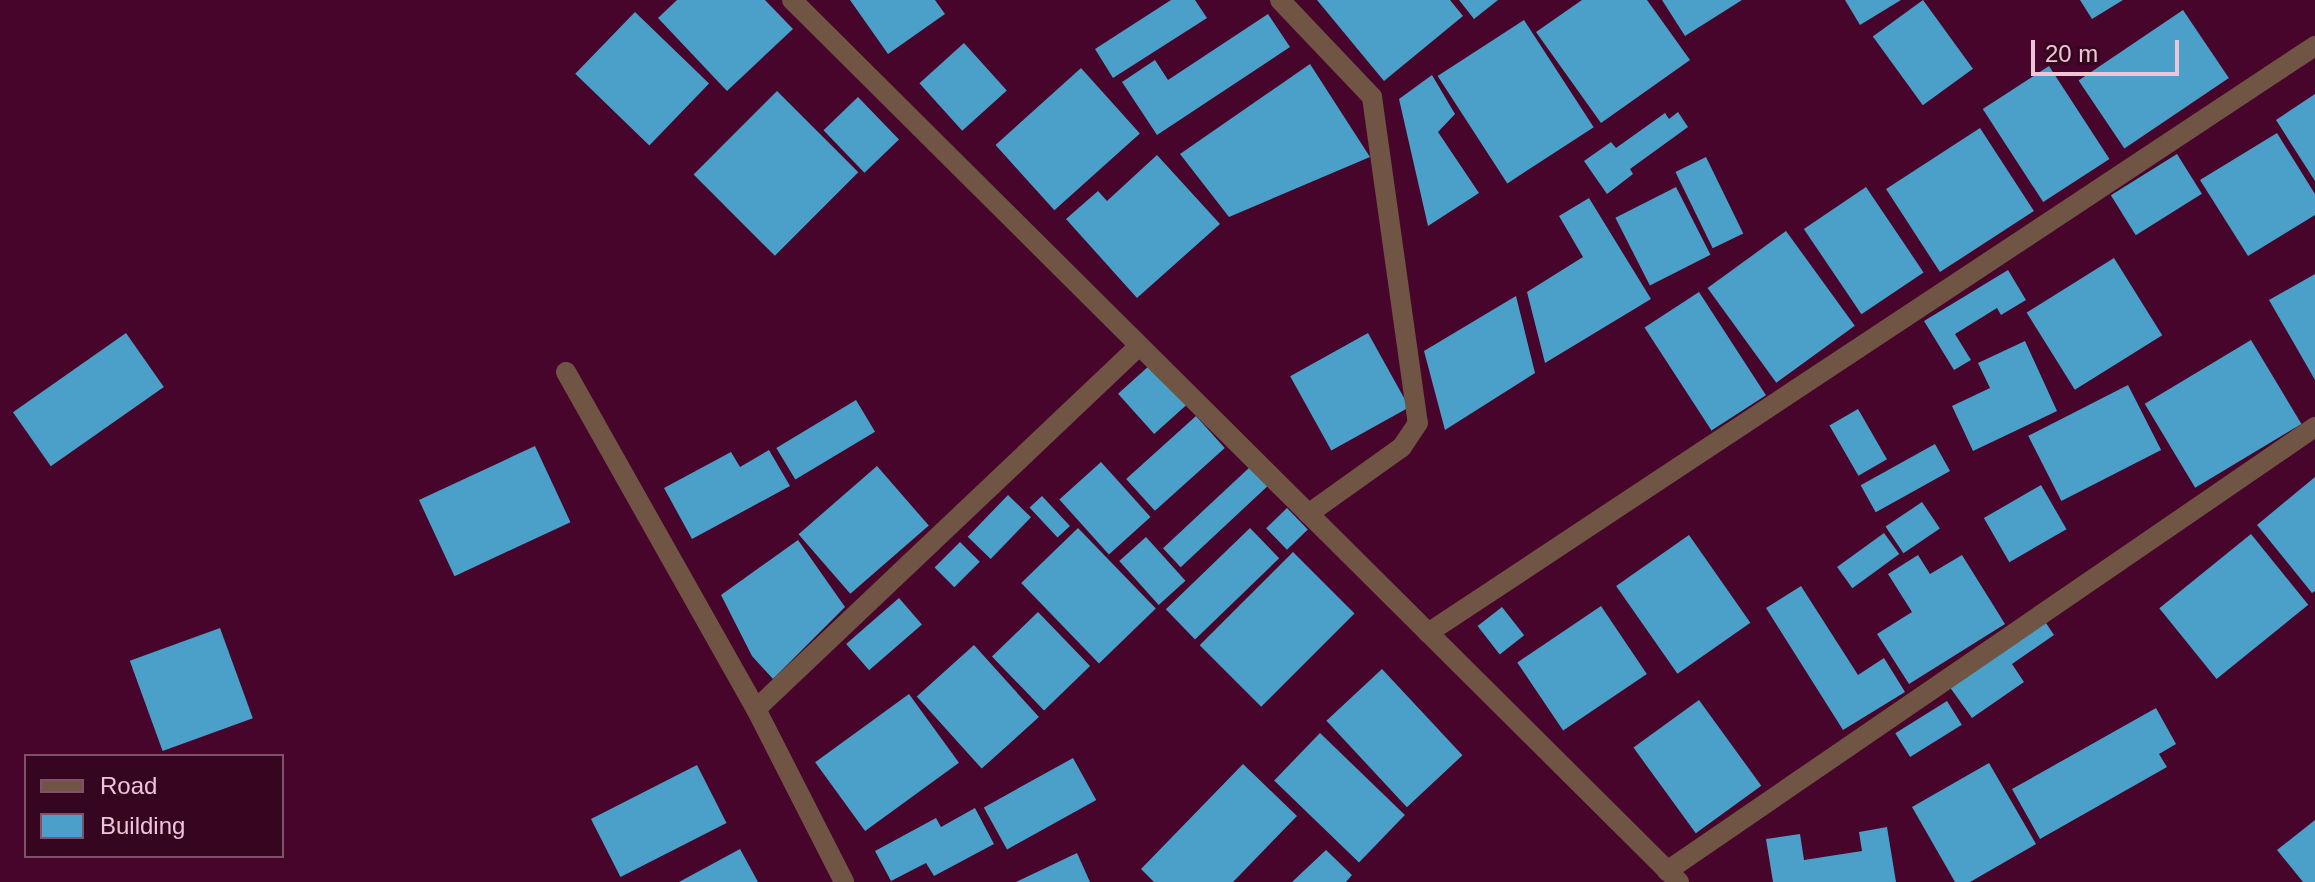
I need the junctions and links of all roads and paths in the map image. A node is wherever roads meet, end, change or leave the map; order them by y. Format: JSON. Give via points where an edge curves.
{"nodes":[{"id":1,"x":792,"y":0,"type":"edge"},
{"id":2,"x":1280,"y":0,"type":"edge"},
{"id":3,"x":2315,"y":46,"type":"edge"},
{"id":4,"x":1139,"y":346,"type":"junction"},
{"id":5,"x":566,"y":372,"type":"dead end"},
{"id":6,"x":2315,"y":427,"type":"edge"},
{"id":7,"x":1308,"y":514,"type":"junction"},
{"id":8,"x":1428,"y":633,"type":"junction"},
{"id":9,"x":756,"y":709,"type":"junction"},
{"id":10,"x":1673,"y":877,"type":"edge"},
{"id":11,"x":844,"y":882,"type":"edge"}],
"edges":[{"from":1,"to":4,"type":"street"},
{"from":2,"to":7,"type":"street","via":[[1372,97],[1418,423],[1402,447]]},
{"from":3,"to":8,"type":"street"},
{"from":4,"to":7,"type":"street"},
{"from":4,"to":9,"type":"street"},
{"from":5,"to":9,"type":"street"},
{"from":6,"to":10,"type":"street"},
{"from":7,"to":8,"type":"street"},
{"from":8,"to":10,"type":"street"},
{"from":9,"to":11,"type":"street"}]}
